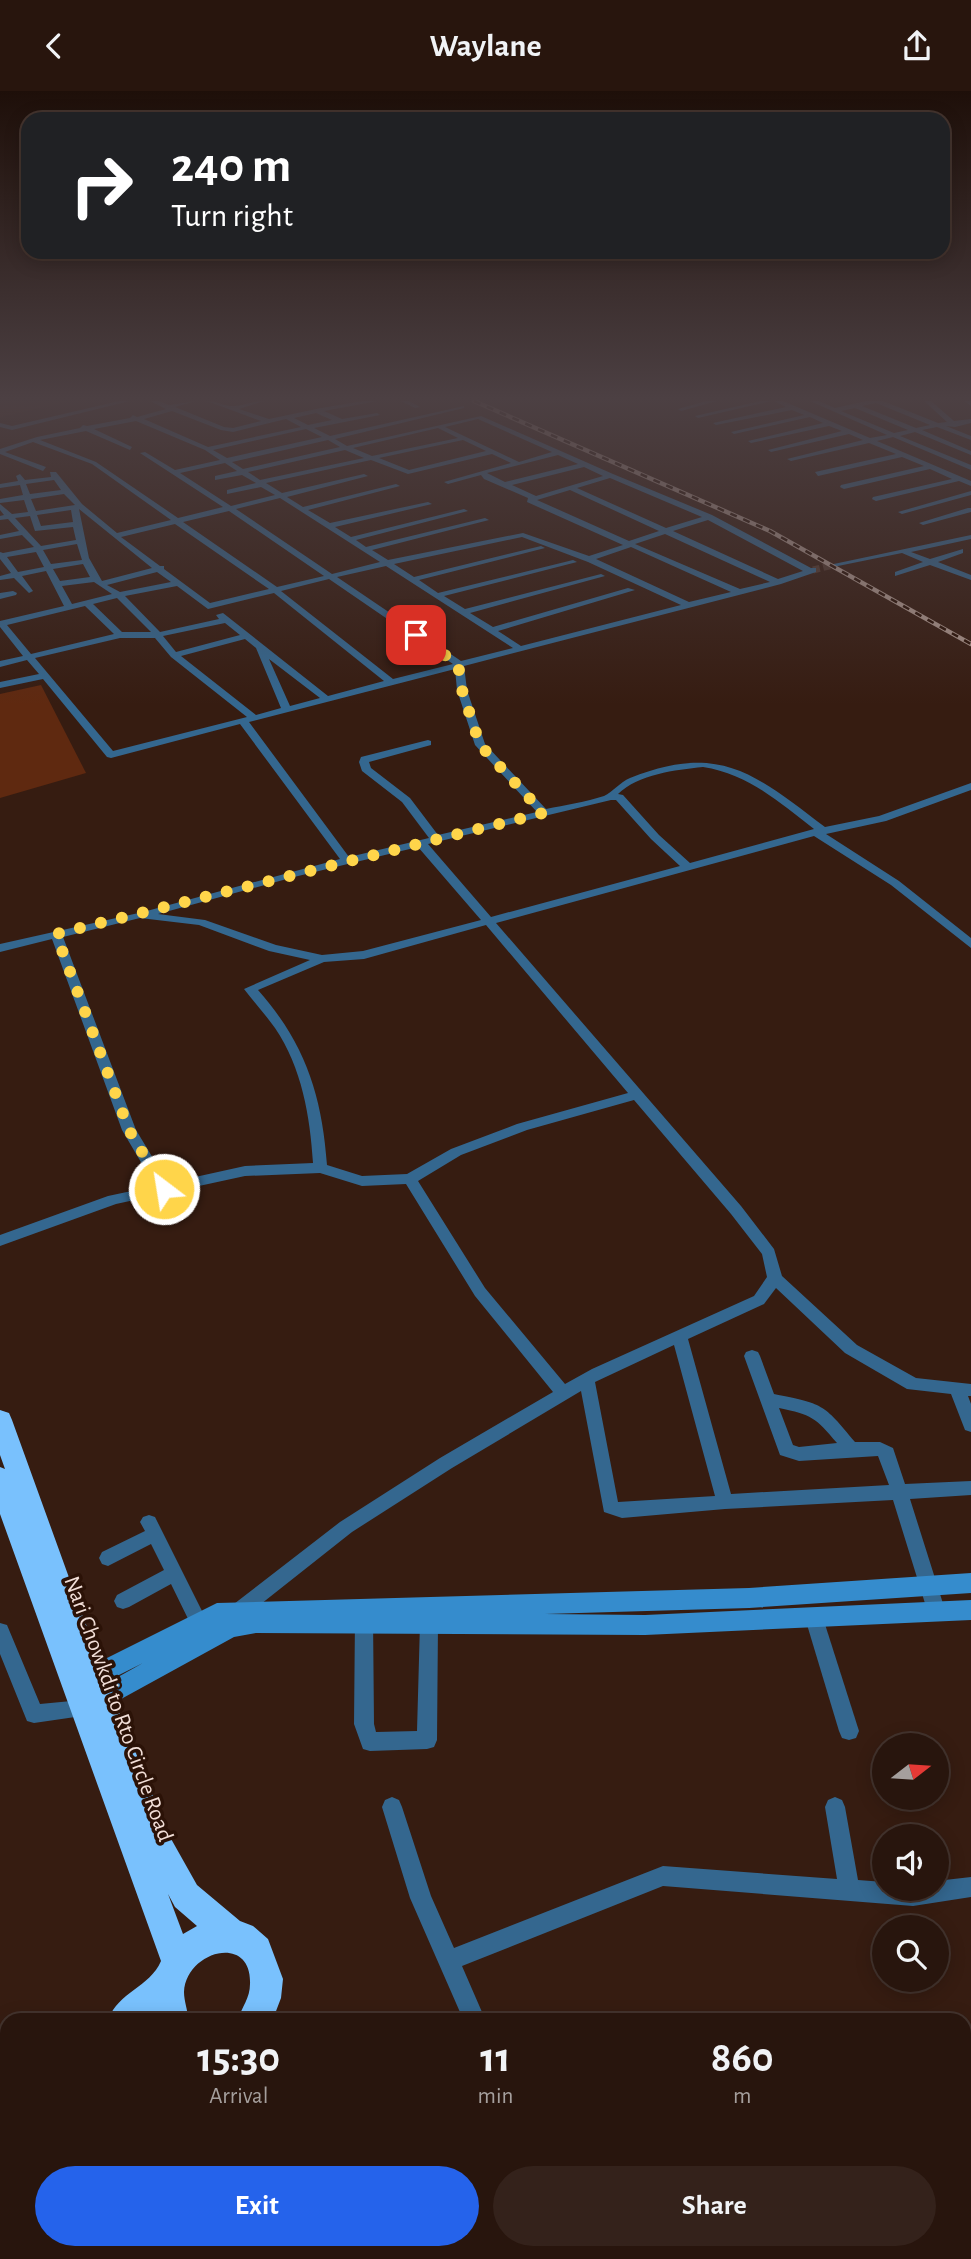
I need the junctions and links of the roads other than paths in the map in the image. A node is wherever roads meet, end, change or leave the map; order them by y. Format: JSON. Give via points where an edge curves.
{"nodes":[{"id":1,"x":29,"y":502,"type":"edge"},
{"id":2,"x":76,"y":502,"type":"edge"},
{"id":3,"x":148,"y":502,"type":"edge"},
{"id":4,"x":221,"y":502,"type":"edge"},
{"id":5,"x":257,"y":502,"type":"edge"},
{"id":6,"x":291,"y":502,"type":"edge"},
{"id":7,"x":330,"y":502,"type":"edge"},
{"id":8,"x":532,"y":502,"type":"edge"},
{"id":9,"x":601,"y":502,"type":"edge"},
{"id":10,"x":673,"y":502,"type":"edge"},
{"id":11,"x":938,"y":502,"type":"edge"},
{"id":12,"x":0,"y":504,"type":"edge"},
{"id":13,"x":428,"y":504,"type":"dead end"},
{"id":14,"x":79,"y":506,"type":"junction"},
{"id":15,"x":231,"y":509,"type":"junction"},
{"id":16,"x":302,"y":509,"type":"junction"},
{"id":17,"x":971,"y":510,"type":"edge"},
{"id":18,"x":464,"y":511,"type":"dead end"},
{"id":19,"x":902,"y":512,"type":"dead end"},
{"id":20,"x":33,"y":513,"type":"junction"},
{"id":21,"x":4,"y":517,"type":"edge"},
{"id":22,"x":709,"y":517,"type":"junction"},
{"id":23,"x":485,"y":520,"type":"dead end"},
{"id":24,"x":176,"y":522,"type":"junction"},
{"id":25,"x":923,"y":523,"type":"dead end"},
{"id":26,"x":77,"y":524,"type":"junction"},
{"id":27,"x":329,"y":526,"type":"junction"},
{"id":28,"x":38,"y":529,"type":"junction"},
{"id":29,"x":663,"y":531,"type":"junction"},
{"id":30,"x":23,"y":532,"type":"junction"},
{"id":31,"x":118,"y":535,"type":"junction"},
{"id":32,"x":0,"y":537,"type":"edge"},
{"id":33,"x":971,"y":537,"type":"edge"},
{"id":34,"x":350,"y":539,"type":"junction"},
{"id":35,"x":81,"y":541,"type":"junction"},
{"id":36,"x":943,"y":543,"type":"junction"},
{"id":37,"x":628,"y":545,"type":"junction"},
{"id":38,"x":541,"y":548,"type":"dead end"},
{"id":39,"x":39,"y":549,"type":"junction"},
{"id":40,"x":366,"y":549,"type":"junction"},
{"id":41,"x":964,"y":551,"type":"edge"},
{"id":42,"x":905,"y":552,"type":"junction"},
{"id":43,"x":1,"y":555,"type":"edge"},
{"id":44,"x":589,"y":559,"type":"junction"},
{"id":45,"x":88,"y":561,"type":"junction"},
{"id":46,"x":573,"y":562,"type":"dead end"},
{"id":47,"x":929,"y":562,"type":"junction"},
{"id":48,"x":387,"y":563,"type":"junction"},
{"id":49,"x":833,"y":565,"type":"tunnel mouth"},
{"id":50,"x":48,"y":567,"type":"junction"},
{"id":51,"x":161,"y":568,"type":"junction"},
{"id":52,"x":898,"y":574,"type":"dead end"},
{"id":53,"x":17,"y":575,"type":"junction"},
{"id":54,"x":330,"y":576,"type":"junction"},
{"id":55,"x":601,"y":576,"type":"dead end"},
{"id":56,"x":0,"y":578,"type":"edge"},
{"id":57,"x":971,"y":578,"type":"edge"},
{"id":58,"x":414,"y":579,"type":"junction"},
{"id":59,"x":99,"y":582,"type":"junction"},
{"id":60,"x":778,"y":582,"type":"junction"},
{"id":61,"x":180,"y":583,"type":"junction"},
{"id":62,"x":57,"y":584,"type":"junction"},
{"id":63,"x":274,"y":589,"type":"junction"},
{"id":64,"x":631,"y":590,"type":"dead end"},
{"id":65,"x":29,"y":591,"type":"dead end"},
{"id":66,"x":739,"y":592,"type":"junction"},
{"id":67,"x":13,"y":593,"type":"dead end"},
{"id":68,"x":119,"y":595,"type":"junction"},
{"id":69,"x":439,"y":595,"type":"junction"},
{"id":70,"x":0,"y":596,"type":"edge"},
{"id":71,"x":87,"y":603,"type":"junction"},
{"id":72,"x":208,"y":605,"type":"junction"},
{"id":73,"x":688,"y":605,"type":"junction"},
{"id":74,"x":69,"y":607,"type":"junction"},
{"id":75,"x":465,"y":612,"type":"junction"},
{"id":76,"x":226,"y":620,"type":"junction"},
{"id":77,"x":0,"y":624,"type":"edge"},
{"id":78,"x":493,"y":630,"type":"junction"},
{"id":79,"x":120,"y":635,"type":"junction"},
{"id":80,"x":156,"y":635,"type":"junction"},
{"id":81,"x":246,"y":636,"type":"junction"},
{"id":82,"x":260,"y":647,"type":"junction"},
{"id":83,"x":520,"y":649,"type":"junction"},
{"id":84,"x":174,"y":655,"type":"junction"},
{"id":85,"x":30,"y":658,"type":"junction"},
{"id":86,"x":0,"y":664,"type":"edge"},
{"id":87,"x":458,"y":664,"type":"junction"},
{"id":88,"x":44,"y":676,"type":"junction"},
{"id":89,"x":393,"y":683,"type":"junction"},
{"id":90,"x":0,"y":685,"type":"edge"},
{"id":91,"x":328,"y":700,"type":"junction"},
{"id":92,"x":287,"y":710,"type":"junction"},
{"id":93,"x":248,"y":719,"type":"junction"},
{"id":94,"x":428,"y":743,"type":"dead end"},
{"id":95,"x":971,"y":786,"type":"edge"},
{"id":96,"x":611,"y":797,"type":"junction"},
{"id":97,"x":543,"y":813,"type":"junction"},
{"id":98,"x":820,"y":832,"type":"junction"},
{"id":99,"x":429,"y":841,"type":"junction"},
{"id":100,"x":347,"y":861,"type":"junction"},
{"id":101,"x":687,"y":866,"type":"junction"},
{"id":102,"x":140,"y":915,"type":"junction"},
{"id":103,"x":489,"y":921,"type":"junction"},
{"id":104,"x":56,"y":934,"type":"junction"},
{"id":105,"x":971,"y":944,"type":"edge"},
{"id":106,"x":0,"y":948,"type":"edge"},
{"id":107,"x":322,"y":959,"type":"junction"},
{"id":108,"x":638,"y":1094,"type":"junction"},
{"id":109,"x":320,"y":1168,"type":"junction"},
{"id":110,"x":411,"y":1179,"type":"junction"},
{"id":111,"x":164,"y":1189,"type":"junction"},
{"id":112,"x":0,"y":1241,"type":"edge"},
{"id":113,"x":775,"y":1278,"type":"junction"},
{"id":114,"x":680,"y":1338,"type":"junction"},
{"id":115,"x":752,"y":1356,"type":"dead end"},
{"id":116,"x":587,"y":1380,"type":"junction"},
{"id":117,"x":964,"y":1389,"type":"edge"},
{"id":118,"x":564,"y":1394,"type":"junction"},
{"id":119,"x":767,"y":1399,"type":"junction"},
{"id":120,"x":0,"y":1420,"type":"edge"},
{"id":121,"x":971,"y":1425,"type":"edge"},
{"id":122,"x":851,"y":1449,"type":"junction"},
{"id":123,"x":0,"y":1478,"type":"edge"},
{"id":124,"x":971,"y":1488,"type":"edge"},
{"id":125,"x":900,"y":1492,"type":"junction"},
{"id":126,"x":725,"y":1502,"type":"junction"},
{"id":127,"x":17,"y":1522,"type":"edge"},
{"id":128,"x":108,"y":1557,"type":"dead end"},
{"id":129,"x":174,"y":1573,"type":"junction"},
{"id":130,"x":971,"y":1583,"type":"edge"},
{"id":131,"x":929,"y":1586,"type":"junction"},
{"id":132,"x":123,"y":1601,"type":"dead end"},
{"id":133,"x":971,"y":1610,"type":"edge"},
{"id":134,"x":937,"y":1613,"type":"junction"},
{"id":135,"x":592,"y":1614,"type":"junction"},
{"id":136,"x":364,"y":1616,"type":"junction"},
{"id":137,"x":814,"y":1618,"type":"junction"},
{"id":138,"x":234,"y":1620,"type":"junction"},
{"id":139,"x":199,"y":1623,"type":"junction"},
{"id":140,"x":429,"y":1623,"type":"junction"},
{"id":141,"x":0,"y":1631,"type":"edge"},
{"id":142,"x":80,"y":1697,"type":"junction"},
{"id":143,"x":849,"y":1731,"type":"dead end"},
{"id":144,"x":392,"y":1807,"type":"dead end"},
{"id":145,"x":835,"y":1807,"type":"dead end"},
{"id":146,"x":149,"y":1852,"type":"junction"},
{"id":147,"x":971,"y":1887,"type":"edge"},
{"id":148,"x":849,"y":1890,"type":"junction"},
{"id":149,"x":230,"y":1934,"type":"junction"},
{"id":150,"x":448,"y":1961,"type":"junction"},
{"id":151,"x":172,"y":1974,"type":"junction"},
{"id":152,"x":263,"y":2012,"type":"edge"},
{"id":153,"x":131,"y":2013,"type":"edge"},
{"id":154,"x":170,"y":2013,"type":"edge"},
{"id":155,"x":471,"y":2013,"type":"edge"}],
"edges":[{"from":1,"to":20,"type":"street"},
{"from":2,"to":14,"type":"street"},
{"from":3,"to":24,"type":"street"},
{"from":4,"to":15,"type":"street"},
{"from":5,"to":15,"type":"street"},
{"from":6,"to":16,"type":"street"},
{"from":7,"to":16,"type":"street"},
{"from":8,"to":37,"type":"street"},
{"from":9,"to":29,"type":"street"},
{"from":10,"to":22,"type":"street"},
{"from":11,"to":19,"type":"street"},
{"from":12,"to":21,"type":"street"},
{"from":13,"to":27,"type":"street"},
{"from":14,"to":20,"type":"street"},
{"from":14,"to":26,"type":"street"},
{"from":14,"to":31,"type":"street"},
{"from":15,"to":24,"type":"street"},
{"from":15,"to":54,"type":"street"},
{"from":16,"to":27,"type":"street"},
{"from":17,"to":25,"type":"street"},
{"from":18,"to":34,"type":"street"},
{"from":20,"to":21,"type":"street"},
{"from":20,"to":28,"type":"street"},
{"from":21,"to":30,"type":"street"},
{"from":22,"to":29,"type":"street"},
{"from":22,"to":60,"type":"street","via":[[811,571]]},
{"from":23,"to":40,"type":"street"},
{"from":24,"to":31,"type":"street"},
{"from":24,"to":63,"type":"street"},
{"from":26,"to":28,"type":"street"},
{"from":26,"to":35,"type":"street"},
{"from":27,"to":34,"type":"street"},
{"from":28,"to":30,"type":"street"},
{"from":29,"to":37,"type":"street"},
{"from":29,"to":60,"type":"street"},
{"from":30,"to":32,"type":"street"},
{"from":30,"to":39,"type":"street"},
{"from":31,"to":51,"type":"street"},
{"from":33,"to":36,"type":"street"},
{"from":34,"to":40,"type":"street"},
{"from":35,"to":39,"type":"street"},
{"from":35,"to":45,"type":"street"},
{"from":36,"to":41,"type":"street"},
{"from":36,"to":42,"type":"street"},
{"from":37,"to":44,"type":"street"},
{"from":37,"to":66,"type":"street"},
{"from":38,"to":58,"type":"street"},
{"from":39,"to":43,"type":"street"},
{"from":39,"to":50,"type":"street"},
{"from":40,"to":48,"type":"street"},
{"from":41,"to":47,"type":"street"},
{"from":42,"to":47,"type":"street"},
{"from":42,"to":49,"type":"street"},
{"from":43,"to":53,"type":"street"},
{"from":44,"to":48,"type":"street","via":[[517,535]]},
{"from":44,"to":73,"type":"street"},
{"from":45,"to":50,"type":"street"},
{"from":45,"to":59,"type":"street"},
{"from":46,"to":69,"type":"street"},
{"from":47,"to":52,"type":"street"},
{"from":47,"to":57,"type":"street"},
{"from":48,"to":54,"type":"street"},
{"from":48,"to":58,"type":"street"},
{"from":50,"to":53,"type":"street"},
{"from":50,"to":62,"type":"street"},
{"from":51,"to":59,"type":"street"},
{"from":51,"to":61,"type":"street"},
{"from":53,"to":56,"type":"street"},
{"from":53,"to":65,"type":"street"},
{"from":54,"to":63,"type":"street"},
{"from":54,"to":87,"type":"street"},
{"from":55,"to":75,"type":"street"},
{"from":58,"to":69,"type":"street"},
{"from":59,"to":62,"type":"street"},
{"from":59,"to":68,"type":"street"},
{"from":60,"to":66,"type":"street"},
{"from":61,"to":68,"type":"street"},
{"from":61,"to":72,"type":"street"},
{"from":62,"to":74,"type":"street"},
{"from":63,"to":72,"type":"street"},
{"from":63,"to":89,"type":"street"},
{"from":64,"to":78,"type":"street"},
{"from":66,"to":73,"type":"street"},
{"from":67,"to":70,"type":"street"},
{"from":68,"to":71,"type":"street"},
{"from":68,"to":80,"type":"street"},
{"from":69,"to":75,"type":"street"},
{"from":71,"to":74,"type":"street"},
{"from":71,"to":79,"type":"street"},
{"from":72,"to":76,"type":"street"},
{"from":73,"to":83,"type":"street"},
{"from":74,"to":77,"type":"street"},
{"from":75,"to":78,"type":"street"},
{"from":76,"to":80,"type":"street"},
{"from":76,"to":81,"type":"street"},
{"from":77,"to":85,"type":"street"},
{"from":78,"to":83,"type":"street"},
{"from":79,"to":80,"type":"street"},
{"from":79,"to":85,"type":"street"},
{"from":80,"to":84,"type":"street"},
{"from":81,"to":82,"type":"street"},
{"from":81,"to":84,"type":"street"},
{"from":82,"to":91,"type":"street"},
{"from":82,"to":92,"type":"street"},
{"from":83,"to":87,"type":"street"},
{"from":84,"to":93,"type":"street"},
{"from":85,"to":86,"type":"street"},
{"from":85,"to":88,"type":"street"},
{"from":87,"to":89,"type":"street"},
{"from":87,"to":97,"type":"street","via":[[480,745]]},
{"from":88,"to":90,"type":"street"},
{"from":88,"to":93,"type":"street","via":[[111,755]]},
{"from":89,"to":91,"type":"street"},
{"from":91,"to":92,"type":"street"},
{"from":92,"to":93,"type":"street"},
{"from":93,"to":100,"type":"street"},
{"from":94,"to":99,"type":"street","via":[[364,762],[366,769],[406,800]]},
{"from":95,"to":98,"type":"street","via":[[882,819]]},
{"from":96,"to":97,"type":"street"},
{"from":96,"to":98,"type":"street","via":[[616,788],[674,765],[708,762],[745,774]]},
{"from":96,"to":101,"type":"street","via":[[618,797]]},
{"from":97,"to":99,"type":"street"},
{"from":98,"to":101,"type":"street"},
{"from":98,"to":105,"type":"street","via":[[895,883]]},
{"from":99,"to":100,"type":"street"},
{"from":99,"to":103,"type":"street"},
{"from":100,"to":102,"type":"street"},
{"from":101,"to":103,"type":"street"},
{"from":102,"to":104,"type":"street"},
{"from":102,"to":107,"type":"street","via":[[201,922],[273,948]]},
{"from":103,"to":107,"type":"street","via":[[364,955]]},
{"from":103,"to":108,"type":"street"},
{"from":104,"to":106,"type":"street"},
{"from":104,"to":111,"type":"street","via":[[129,1130]]},
{"from":107,"to":109,"type":"street","via":[[250,989],[284,1029],[304,1071],[319,1122]]},
{"from":108,"to":110,"type":"street","via":[[522,1127],[456,1152]]},
{"from":108,"to":113,"type":"street","via":[[769,1253]]},
{"from":109,"to":110,"type":"street","via":[[362,1181]]},
{"from":109,"to":111,"type":"street","via":[[245,1171]]},
{"from":110,"to":118,"type":"street","via":[[480,1292]]},
{"from":111,"to":112,"type":"street","via":[[113,1200]]},
{"from":113,"to":114,"type":"street","via":[[759,1300]]},
{"from":113,"to":117,"type":"street","via":[[851,1349],[914,1384]]},
{"from":114,"to":116,"type":"street"},
{"from":114,"to":126,"type":"street"},
{"from":115,"to":119,"type":"street"},
{"from":116,"to":118,"type":"street"},
{"from":116,"to":126,"type":"street","via":[[610,1507],[622,1511]]},
{"from":117,"to":121,"type":"street"},
{"from":118,"to":138,"type":"street","via":[[346,1527]]},
{"from":119,"to":122,"type":"street","via":[[813,1409]]},
{"from":119,"to":122,"type":"street","via":[[791,1454]]},
{"from":120,"to":127,"type":"highway"},
{"from":122,"to":125,"type":"street","via":[[887,1453]]},
{"from":123,"to":127,"type":"highway","name":"Nari Chowkdi to Rto Circle Road"},
{"from":124,"to":125,"type":"street"},
{"from":125,"to":126,"type":"street"},
{"from":125,"to":131,"type":"street"},
{"from":127,"to":142,"type":"highway","name":"Nari Chowkdi to Rto Circle Road"},
{"from":128,"to":129,"type":"street","via":[[152,1528]]},
{"from":129,"to":132,"type":"street"},
{"from":129,"to":139,"type":"street"},
{"from":130,"to":131,"type":"street"},
{"from":131,"to":134,"type":"street"},
{"from":131,"to":135,"type":"street"},
{"from":133,"to":134,"type":"street"},
{"from":134,"to":137,"type":"street"},
{"from":135,"to":136,"type":"street"},
{"from":135,"to":137,"type":"street"},
{"from":135,"to":140,"type":"street"},
{"from":136,"to":138,"type":"street","via":[[256,1623]]},
{"from":136,"to":140,"type":"street"},
{"from":136,"to":140,"type":"street","via":[[364,1724],[370,1742],[427,1740]]},
{"from":137,"to":143,"type":"street"},
{"from":138,"to":139,"type":"street","via":[[217,1613]]},
{"from":138,"to":142,"type":"street"},
{"from":139,"to":142,"type":"street"},
{"from":141,"to":142,"type":"street","via":[[34,1714]]},
{"from":142,"to":146,"type":"highway","name":"Nari Chowkdi to Rto Circle Road","via":[[121,1780]]},
{"from":144,"to":150,"type":"street","via":[[421,1898]]},
{"from":145,"to":148,"type":"street"},
{"from":146,"to":149,"type":"highway","via":[[187,1896]]},
{"from":146,"to":151,"type":"highway","name":"Nari Chowkdi to Rto Circle Road"},
{"from":147,"to":148,"type":"street","via":[[913,1895]]},
{"from":148,"to":150,"type":"street","via":[[663,1876]]},
{"from":149,"to":151,"type":"highway","via":[[197,1941]]},
{"from":149,"to":152,"type":"highway","via":[[250,1945],[264,1964]]},
{"from":150,"to":155,"type":"street"},
{"from":151,"to":153,"type":"highway"},
{"from":151,"to":154,"type":"highway","name":"Nari Chowkdi to Rto Circle Road"}]}
